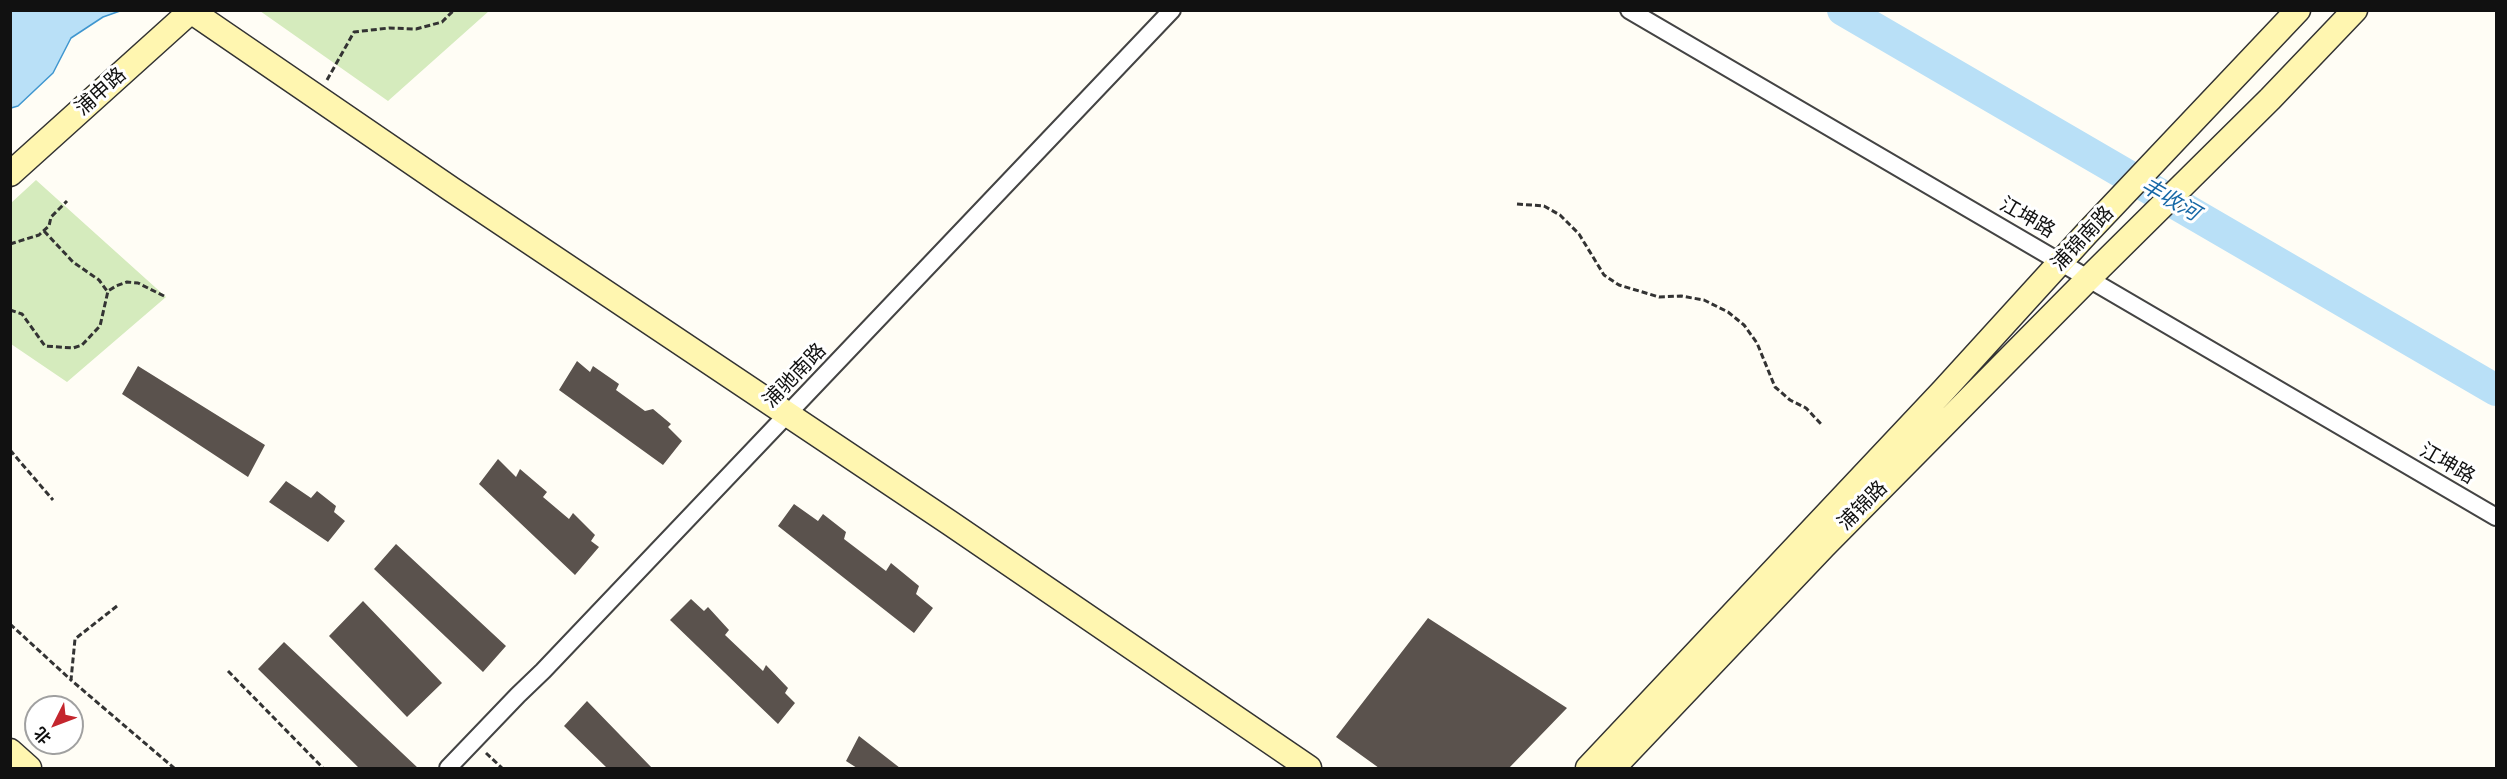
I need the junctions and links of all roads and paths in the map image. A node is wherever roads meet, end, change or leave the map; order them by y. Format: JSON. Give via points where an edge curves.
{"nodes":[{"id":1,"x":454,"y":10,"type":"edge"},
{"id":2,"x":1172,"y":10,"type":"edge"},
{"id":3,"x":1629,"y":10,"type":"edge"},
{"id":4,"x":2298,"y":10,"type":"edge"},
{"id":5,"x":2355,"y":10,"type":"edge"},
{"id":6,"x":191,"y":11,"type":"edge"},
{"id":7,"x":324,"y":85,"type":"dead end"},
{"id":8,"x":10,"y":174,"type":"edge"},
{"id":9,"x":67,"y":201,"type":"dead end"},
{"id":10,"x":1517,"y":204,"type":"dead end"},
{"id":11,"x":44,"y":231,"type":"junction"},
{"id":12,"x":10,"y":244,"type":"edge"},
{"id":13,"x":2118,"y":249,"type":"joint"},
{"id":14,"x":2062,"y":262,"type":"junction"},
{"id":15,"x":2089,"y":278,"type":"junction"},
{"id":16,"x":108,"y":291,"type":"junction"},
{"id":17,"x":166,"y":297,"type":"dead end"},
{"id":18,"x":10,"y":310,"type":"edge"},
{"id":19,"x":1943,"y":391,"type":"joint"},
{"id":20,"x":787,"y":415,"type":"junction"},
{"id":21,"x":1822,"y":425,"type":"dead end"},
{"id":22,"x":10,"y":450,"type":"edge"},
{"id":23,"x":53,"y":500,"type":"dead end"},
{"id":24,"x":2496,"y":518,"type":"edge"},
{"id":25,"x":117,"y":606,"type":"dead end"},
{"id":26,"x":10,"y":624,"type":"edge"},
{"id":27,"x":228,"y":671,"type":"dead end"},
{"id":28,"x":71,"y":680,"type":"junction"},
{"id":29,"x":474,"y":741,"type":"junction"},
{"id":30,"x":10,"y":752,"type":"edge"},
{"id":31,"x":29,"y":768,"type":"edge"},
{"id":32,"x":174,"y":768,"type":"edge"},
{"id":33,"x":323,"y":768,"type":"edge"},
{"id":34,"x":447,"y":768,"type":"edge"},
{"id":35,"x":502,"y":768,"type":"edge"},
{"id":36,"x":1309,"y":768,"type":"edge"},
{"id":37,"x":1588,"y":768,"type":"edge"},
{"id":38,"x":1613,"y":768,"type":"edge"}],
"edges":[{"from":1,"to":7,"type":"path","via":[[442,22],[416,28],[354,32]]},
{"from":2,"to":20,"type":"street","name":"浦驰南路"},
{"from":3,"to":14,"type":"street","name":"江坤路"},
{"from":4,"to":14,"type":"main road","name":"浦锦南路"},
{"from":5,"to":13,"type":"main road","name":"浦锦南路"},
{"from":6,"to":8,"type":"main road","name":"浦申路"},
{"from":6,"to":20,"type":"main road"},
{"from":9,"to":11,"type":"path"},
{"from":10,"to":21,"type":"path","via":[[1544,206],[1560,215],[1579,234],[1604,276],[1619,285],[1659,297],[1704,300],[1728,312],[1757,343],[1775,387],[1806,408]]},
{"from":11,"to":12,"type":"path"},
{"from":11,"to":16,"type":"path"},
{"from":13,"to":15,"type":"main road","name":"浦锦路"},
{"from":14,"to":15,"type":"street","name":"江坤路"},
{"from":14,"to":19,"type":"main road","name":"浦锦南路"},
{"from":15,"to":24,"type":"street","name":"江坤路"},
{"from":15,"to":38,"type":"main road","name":"浦锦路","via":[[1824,546]]},
{"from":16,"to":17,"type":"path","via":[[127,282],[138,283]]},
{"from":16,"to":18,"type":"path","via":[[100,326],[82,345],[73,348],[45,346],[22,314]]},
{"from":19,"to":37,"type":"main road","name":"浦锦路"},
{"from":20,"to":29,"type":"street","name":"浦驰南路"},
{"from":20,"to":36,"type":"main road"},
{"from":22,"to":23,"type":"path"},
{"from":25,"to":28,"type":"path","via":[[75,639]]},
{"from":26,"to":28,"type":"path"},
{"from":27,"to":33,"type":"path"},
{"from":28,"to":32,"type":"path"},
{"from":29,"to":34,"type":"street","name":"浦驰南路"},
{"from":29,"to":35,"type":"path"},
{"from":30,"to":31,"type":"main road"}]}
